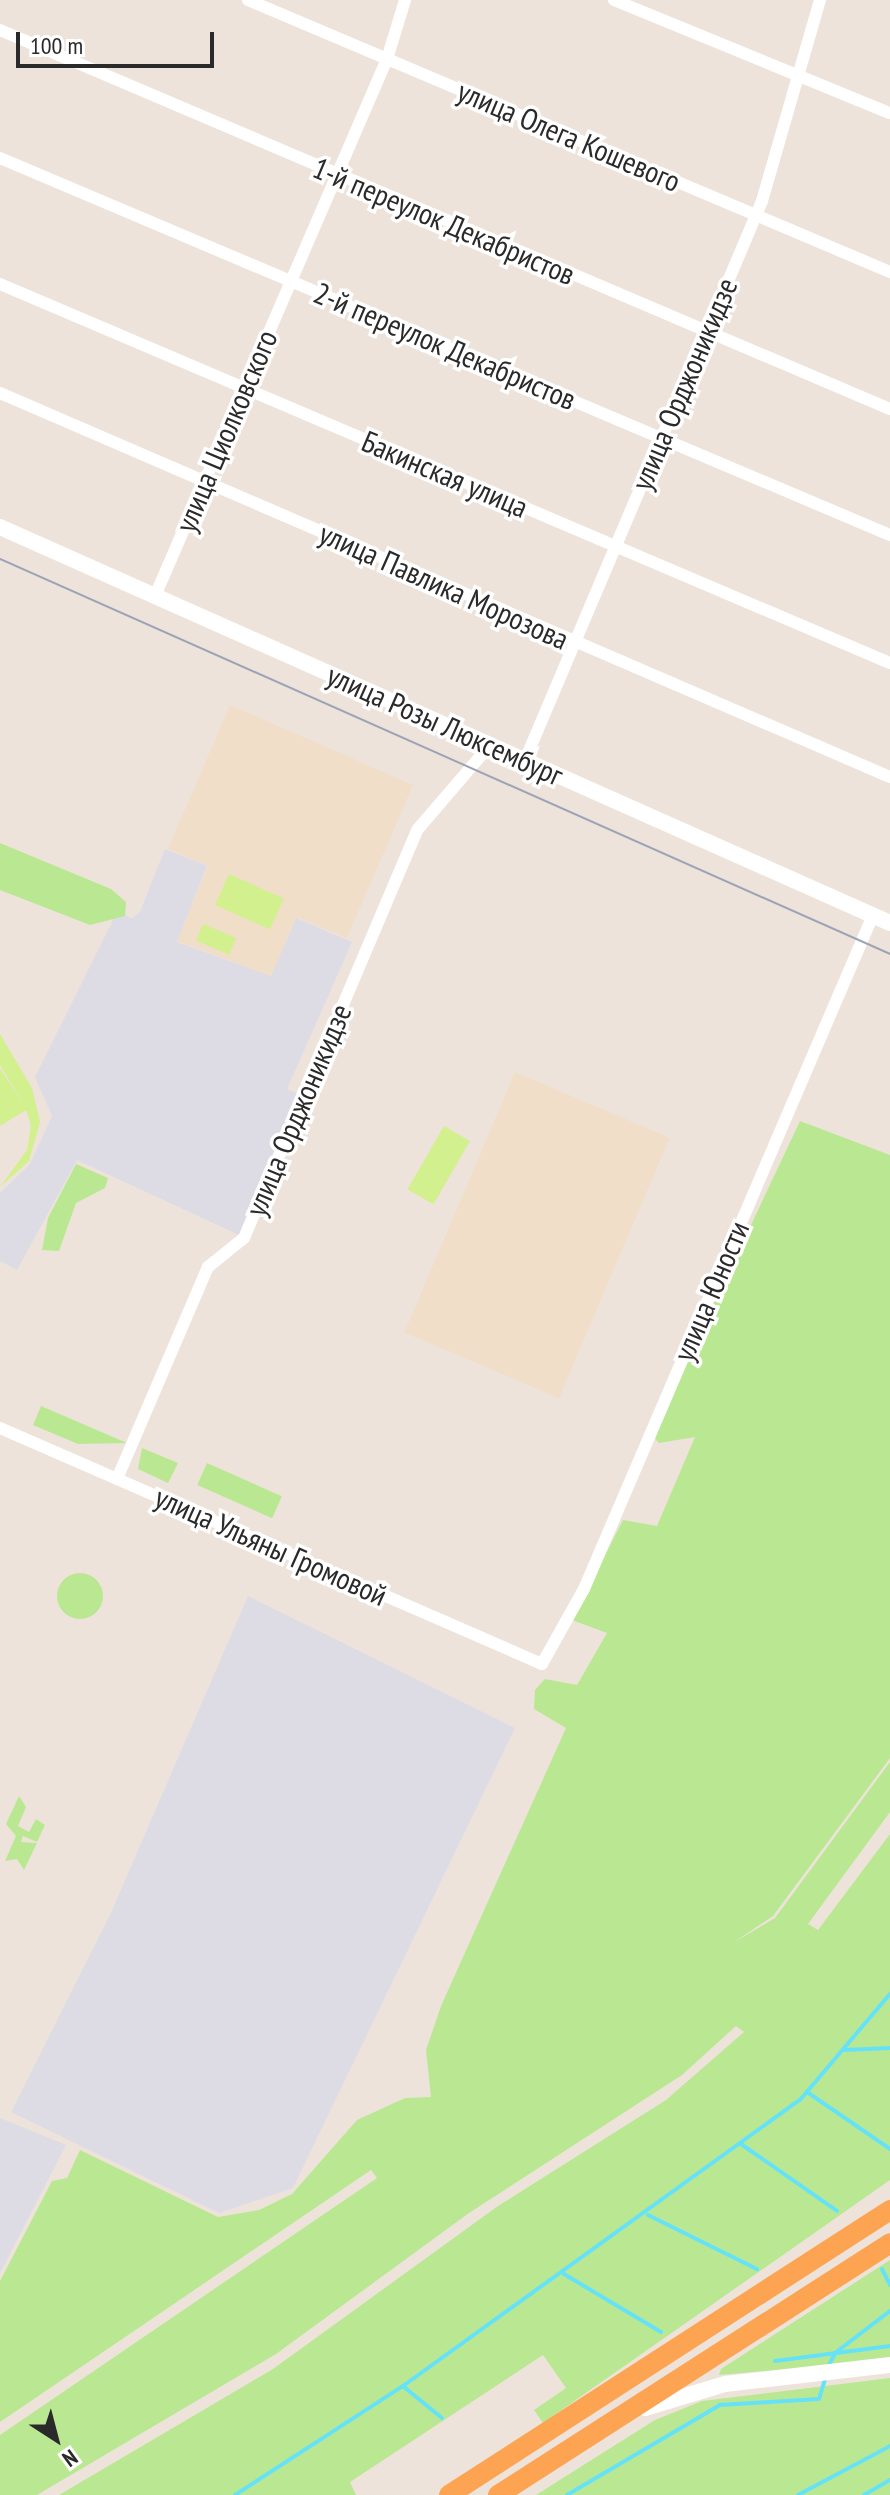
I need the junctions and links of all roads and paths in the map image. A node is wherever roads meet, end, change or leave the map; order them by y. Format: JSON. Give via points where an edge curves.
{"nodes":[{"id":1,"x":248,"y":0,"type":"edge"},
{"id":2,"x":405,"y":0,"type":"edge"},
{"id":3,"x":614,"y":0,"type":"edge"},
{"id":4,"x":820,"y":0,"type":"edge"},
{"id":5,"x":0,"y":30,"type":"edge"},
{"id":6,"x":387,"y":59,"type":"junction"},
{"id":7,"x":798,"y":76,"type":"junction"},
{"id":8,"x":890,"y":113,"type":"edge"},
{"id":9,"x":0,"y":158,"type":"edge"},
{"id":10,"x":336,"y":177,"type":"junction"},
{"id":11,"x":756,"y":215,"type":"junction"},
{"id":12,"x":890,"y":272,"type":"edge"},
{"id":13,"x":290,"y":283,"type":"junction"},
{"id":14,"x":0,"y":284,"type":"edge"},
{"id":15,"x":707,"y":330,"type":"junction"},
{"id":16,"x":244,"y":390,"type":"junction"},
{"id":17,"x":0,"y":393,"type":"edge"},
{"id":18,"x":890,"y":409,"type":"edge"},
{"id":19,"x":662,"y":437,"type":"junction"},
{"id":20,"x":205,"y":481,"type":"junction"},
{"id":21,"x":0,"y":527,"type":"edge"},
{"id":22,"x":890,"y":535,"type":"edge"},
{"id":23,"x":616,"y":546,"type":"junction"},
{"id":24,"x":155,"y":596,"type":"junction"},
{"id":25,"x":575,"y":643,"type":"junction"},
{"id":26,"x":890,"y":663,"type":"edge"},
{"id":27,"x":490,"y":745,"type":"junction"},
{"id":28,"x":525,"y":760,"type":"junction"},
{"id":29,"x":890,"y":777,"type":"edge"},
{"id":30,"x":873,"y":915,"type":"junction"},
{"id":31,"x":890,"y":923,"type":"edge"},
{"id":32,"x":0,"y":1428,"type":"edge"},
{"id":33,"x":117,"y":1479,"type":"junction"},
{"id":34,"x":542,"y":1664,"type":"joint"},
{"id":35,"x":890,"y":2197,"type":"edge"},
{"id":36,"x":890,"y":2210,"type":"edge"},
{"id":37,"x":890,"y":2243,"type":"edge"},
{"id":38,"x":815,"y":2258,"type":"junction"},
{"id":39,"x":890,"y":2365,"type":"edge"},
{"id":40,"x":566,"y":2450,"type":"junction"},
{"id":41,"x":472,"y":2489,"type":"edge"},
{"id":42,"x":449,"y":2495,"type":"edge"},
{"id":43,"x":498,"y":2495,"type":"edge"}],
"edges":[{"from":1,"to":6,"type":"street","name":"улица Олега Кошевого"},
{"from":2,"to":6,"type":"street","name":"улица Циолковского"},
{"from":3,"to":7,"type":"street"},
{"from":4,"to":7,"type":"street","name":"улица Орджоникидзе"},
{"from":5,"to":10,"type":"street","name":"1-й переулок Декабристов"},
{"from":6,"to":10,"type":"street","name":"улица Циолковского"},
{"from":6,"to":11,"type":"street","name":"улица Олега Кошевого"},
{"from":7,"to":8,"type":"street"},
{"from":7,"to":11,"type":"street","name":"улица Орджоникидзе"},
{"from":9,"to":13,"type":"street","name":"2-й переулок Декабристов"},
{"from":10,"to":13,"type":"street","name":"улица Циолковского"},
{"from":10,"to":15,"type":"street","name":"1-й переулок Декабристов"},
{"from":11,"to":12,"type":"street","name":"улица Олега Кошевого"},
{"from":11,"to":15,"type":"street","name":"улица Орджоникидзе"},
{"from":13,"to":16,"type":"street","name":"улица Циолковского"},
{"from":13,"to":19,"type":"street","name":"2-й переулок Декабристов"},
{"from":14,"to":16,"type":"street","name":"Бакинская улица"},
{"from":15,"to":18,"type":"street","name":"1-й переулок Декабристов"},
{"from":15,"to":19,"type":"street","name":"улица Орджоникидзе"},
{"from":16,"to":20,"type":"street","name":"улица Циолковского"},
{"from":16,"to":23,"type":"street","name":"Бакинская улица"},
{"from":17,"to":20,"type":"street","name":"улица Павлика Морозова"},
{"from":19,"to":22,"type":"street","name":"2-й переулок Декабристов"},
{"from":19,"to":23,"type":"street","name":"улица Орджоникидзе"},
{"from":20,"to":24,"type":"street","name":"улица Циолковского"},
{"from":20,"to":25,"type":"street","name":"улица Павлика Морозова"},
{"from":21,"to":24,"type":"main road","name":"улица Розы Люксембург"},
{"from":23,"to":25,"type":"street","name":"улица Орджоникидзе"},
{"from":23,"to":26,"type":"street","name":"Бакинская улица"},
{"from":24,"to":27,"type":"main road","name":"улица Розы Люксембург"},
{"from":25,"to":28,"type":"street","name":"улица Орджоникидзе"},
{"from":25,"to":29,"type":"street","name":"улица Павлика Морозова"},
{"from":27,"to":28,"type":"main road","name":"улица Розы Люксембург"},
{"from":27,"to":33,"type":"street","name":"улица Орджоникидзе","via":[[418,829],[244,1238],[208,1267]]},
{"from":28,"to":30,"type":"main road","name":"улица Розы Люксембург"},
{"from":30,"to":31,"type":"main road","name":"улица Розы Люксембург"},
{"from":30,"to":34,"type":"street","name":"улица Юности","via":[[584,1589]]},
{"from":32,"to":33,"type":"street","name":"улица Ульяны Громовой"},
{"from":33,"to":34,"type":"street","name":"улица Ульяны Громовой"},
{"from":35,"to":38,"type":"main road"},
{"from":36,"to":38,"type":"highway"},
{"from":37,"to":40,"type":"highway"},
{"from":38,"to":41,"type":"highway"},
{"from":39,"to":40,"type":"main road","via":[[684,2393]]},
{"from":40,"to":43,"type":"highway"},
{"from":41,"to":42,"type":"highway"}]}
